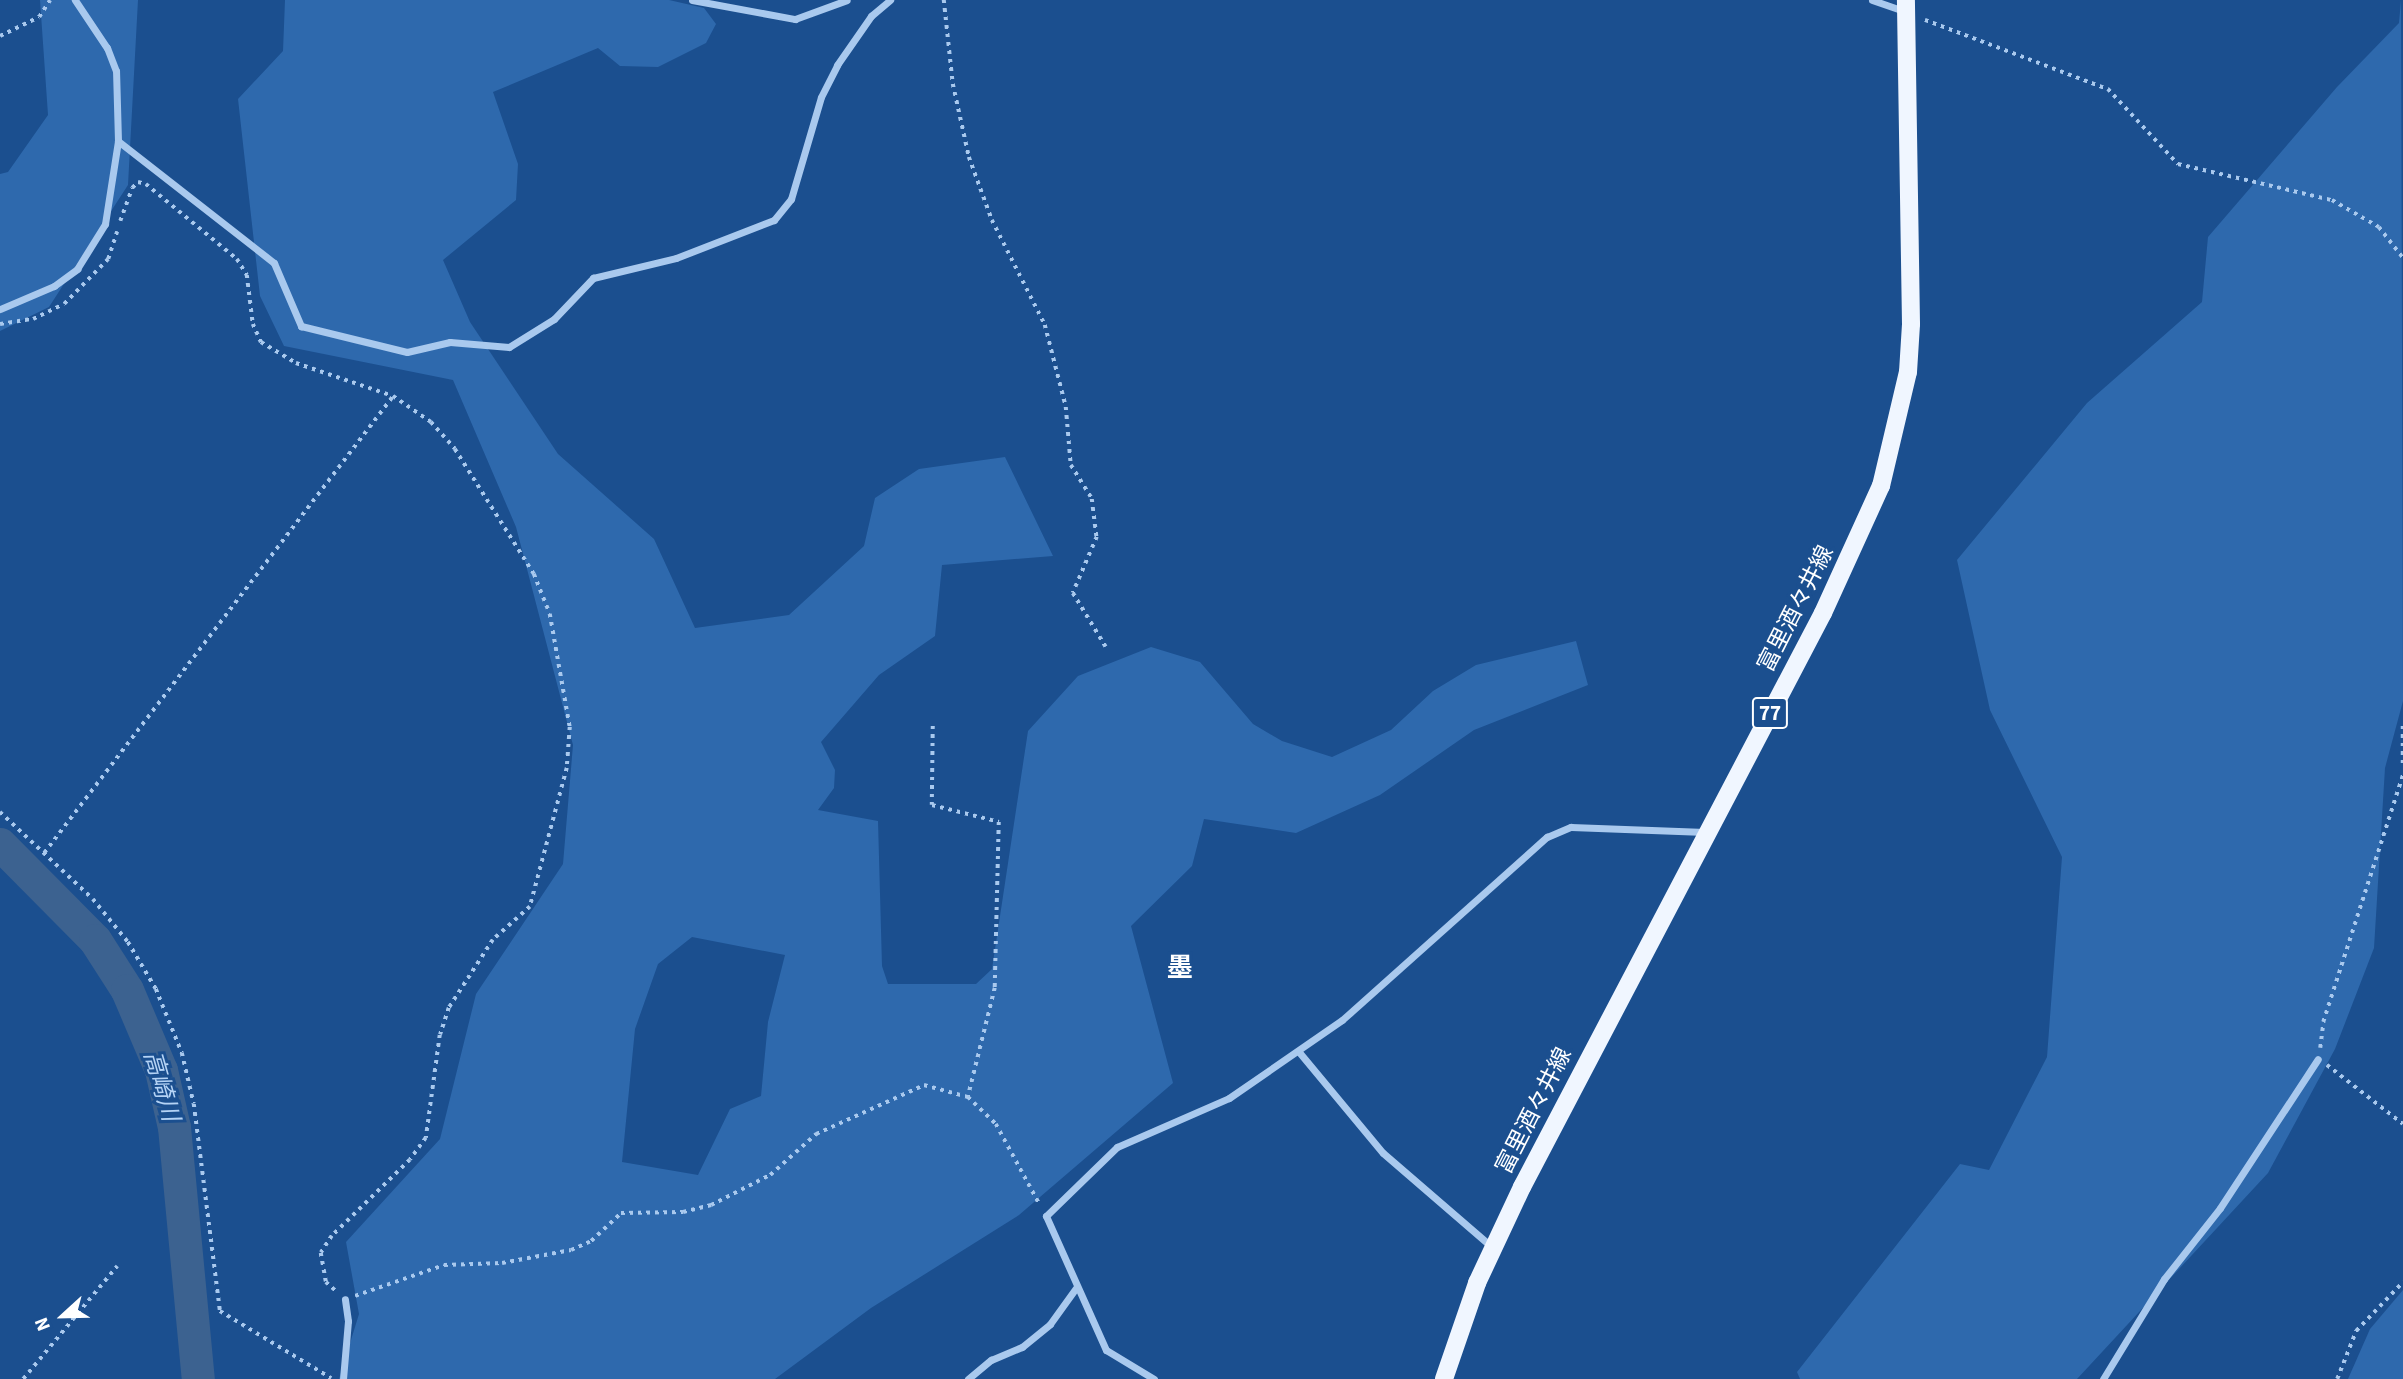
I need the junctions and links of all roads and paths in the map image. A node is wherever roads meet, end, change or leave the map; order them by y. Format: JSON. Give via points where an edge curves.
{"nodes":[{"id":1,"x":50,"y":0,"type":"edge"},
{"id":2,"x":75,"y":0,"type":"edge"},
{"id":3,"x":692,"y":0,"type":"edge"},
{"id":4,"x":847,"y":0,"type":"edge"},
{"id":5,"x":890,"y":0,"type":"edge"},
{"id":6,"x":944,"y":0,"type":"edge"},
{"id":7,"x":1872,"y":0,"type":"edge"},
{"id":8,"x":1907,"y":6,"type":"edge"},
{"id":9,"x":0,"y":36,"type":"edge"},
{"id":10,"x":118,"y":141,"type":"junction"},
{"id":11,"x":2403,"y":258,"type":"edge"},
{"id":12,"x":0,"y":309,"type":"edge"},
{"id":13,"x":0,"y":324,"type":"edge"},
{"id":14,"x":393,"y":396,"type":"junction"},
{"id":15,"x":1106,"y":647,"type":"dead end"},
{"id":16,"x":933,"y":726,"type":"dead end"},
{"id":17,"x":2403,"y":726,"type":"edge"},
{"id":18,"x":2403,"y":767,"type":"edge"},
{"id":19,"x":2403,"y":774,"type":"edge"},
{"id":20,"x":0,"y":812,"type":"edge"},
{"id":21,"x":1709,"y":832,"type":"junction"},
{"id":22,"x":44,"y":853,"type":"junction"},
{"id":23,"x":1299,"y":1052,"type":"junction"},
{"id":24,"x":2318,"y":1059,"type":"junction"},
{"id":25,"x":968,"y":1097,"type":"junction"},
{"id":26,"x":2403,"y":1124,"type":"edge"},
{"id":27,"x":1046,"y":1216,"type":"junction"},
{"id":28,"x":1493,"y":1248,"type":"junction"},
{"id":29,"x":117,"y":1266,"type":"dead end"},
{"id":30,"x":2403,"y":1282,"type":"edge"},
{"id":31,"x":1076,"y":1288,"type":"junction"},
{"id":32,"x":345,"y":1299,"type":"junction"},
{"id":33,"x":23,"y":1379,"type":"edge"},
{"id":34,"x":333,"y":1379,"type":"edge"},
{"id":35,"x":343,"y":1379,"type":"edge"},
{"id":36,"x":968,"y":1379,"type":"edge"},
{"id":37,"x":1154,"y":1379,"type":"edge"},
{"id":38,"x":1444,"y":1379,"type":"edge"},
{"id":39,"x":2103,"y":1379,"type":"edge"},
{"id":40,"x":2337,"y":1379,"type":"edge"}],
"edges":[{"from":1,"to":9,"type":"path","via":[[39,17]]},
{"from":2,"to":10,"type":"street","via":[[107,48],[116,71]]},
{"from":3,"to":4,"type":"street","via":[[795,19]]},
{"from":5,"to":10,"type":"street","via":[[871,16],[837,65],[821,97],[792,199],[774,220],[676,258],[593,278],[554,319],[509,347],[450,342],[407,352],[301,326],[274,263]]},
{"from":6,"to":15,"type":"path","via":[[953,84],[969,157],[992,220],[1045,325],[1066,407],[1071,465],[1092,499],[1097,537],[1073,593]]},
{"from":7,"to":8,"type":"street"},
{"from":8,"to":11,"type":"path","via":[[1986,47],[2108,89],[2178,164],[2332,200],[2379,227]]},
{"from":8,"to":21,"type":"main road","name":"富里酒々井線","number":"77","via":[[1913,268],[1908,372],[1897,427],[1868,522]]},
{"from":10,"to":12,"type":"street","via":[[105,225],[77,269],[54,286]]},
{"from":13,"to":14,"type":"path","via":[[33,319],[64,304],[86,285],[108,259],[138,182],[237,259],[247,275],[253,324],[261,342],[296,363]]},
{"from":14,"to":22,"type":"path"},
{"from":14,"to":32,"type":"path","via":[[431,422],[455,449],[534,574],[550,614],[570,727],[567,768],[530,907],[493,940],[449,1008],[440,1035],[426,1138],[321,1253],[326,1282]]},
{"from":16,"to":25,"type":"path","via":[[932,805],[999,822],[995,988]]},
{"from":17,"to":18,"type":"path"},
{"from":19,"to":24,"type":"path","via":[[2323,1023]]},
{"from":20,"to":22,"type":"path"},
{"from":21,"to":23,"type":"street","via":[[1571,827],[1547,837],[1412,962]]},
{"from":21,"to":28,"type":"main road","name":"富里酒々井線","number":"77"},
{"from":22,"to":34,"type":"path","via":[[93,899],[128,942],[156,989],[182,1053],[194,1104],[220,1311]]},
{"from":23,"to":27,"type":"street","via":[[1229,1098],[1117,1147]]},
{"from":23,"to":28,"type":"street","via":[[1383,1153]]},
{"from":24,"to":26,"type":"path"},
{"from":24,"to":39,"type":"street","via":[[2220,1208],[2164,1279]]},
{"from":25,"to":27,"type":"path","via":[[996,1124]]},
{"from":25,"to":32,"type":"path","via":[[924,1085],[816,1134],[770,1175],[711,1205],[683,1212],[621,1213],[591,1241],[571,1250],[502,1263],[444,1265]]},
{"from":27,"to":31,"type":"street"},
{"from":28,"to":38,"type":"main road","name":"富里酒々井線","number":"77"},
{"from":29,"to":33,"type":"path"},
{"from":30,"to":40,"type":"path","via":[[2356,1331]]},
{"from":31,"to":36,"type":"street","via":[[1050,1324],[1022,1347],[990,1360]]},
{"from":31,"to":37,"type":"street","via":[[1106,1350]]},
{"from":32,"to":35,"type":"street","via":[[348,1321]]}]}
